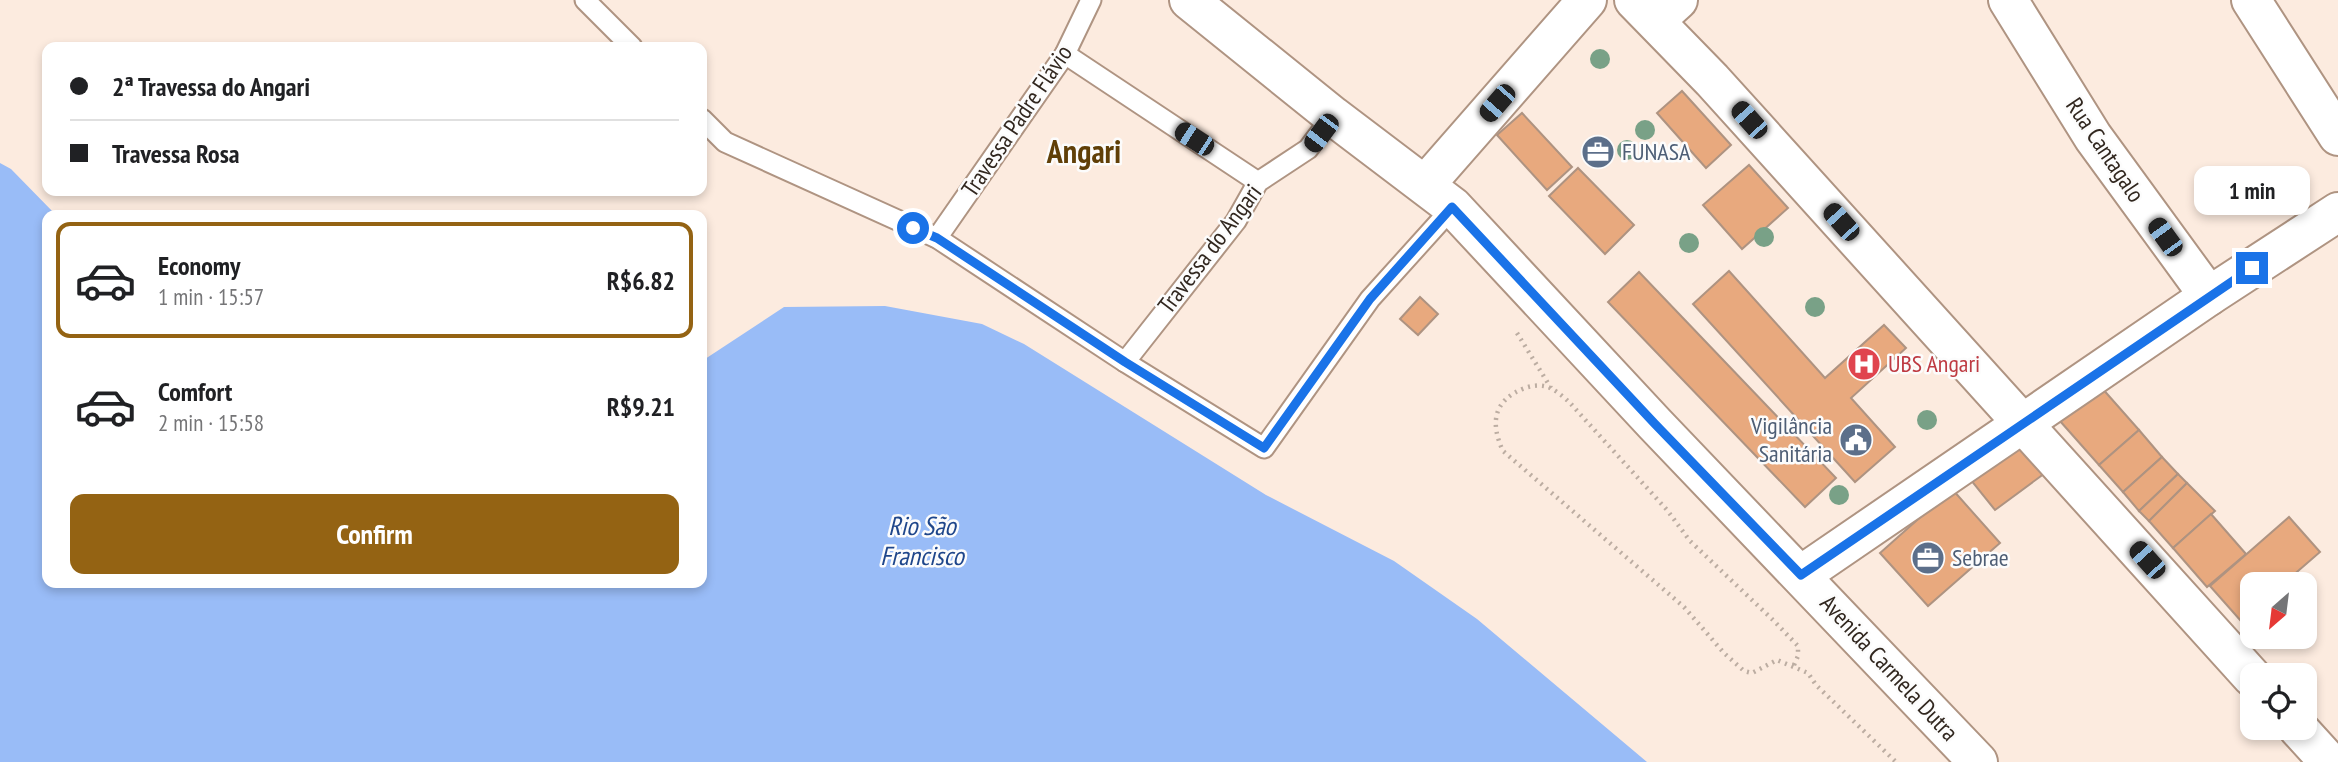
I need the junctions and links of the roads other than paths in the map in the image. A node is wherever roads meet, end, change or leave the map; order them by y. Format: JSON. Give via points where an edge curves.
{"nodes":[{"id":1,"x":586,"y":0,"type":"edge"},
{"id":2,"x":1091,"y":0,"type":"edge"},
{"id":3,"x":1189,"y":0,"type":"edge"},
{"id":4,"x":1587,"y":0,"type":"edge"},
{"id":5,"x":2008,"y":0,"type":"edge"},
{"id":6,"x":2251,"y":0,"type":"edge"},
{"id":7,"x":1656,"y":7,"type":"edge"},
{"id":8,"x":627,"y":42,"type":"edge"},
{"id":9,"x":1065,"y":54,"type":"junction"},
{"id":10,"x":1333,"y":116,"type":"junction"},
{"id":11,"x":707,"y":124,"type":"edge"},
{"id":12,"x":2338,"y":136,"type":"edge"},
{"id":13,"x":1258,"y":182,"type":"junction"},
{"id":14,"x":1439,"y":196,"type":"junction"},
{"id":15,"x":2338,"y":212,"type":"edge"},
{"id":16,"x":937,"y":238,"type":"junction"},
{"id":17,"x":2209,"y":296,"type":"junction"},
{"id":18,"x":1125,"y":362,"type":"junction"},
{"id":19,"x":2025,"y":424,"type":"junction"},
{"id":20,"x":1801,"y":575,"type":"junction"},
{"id":21,"x":2240,"y":664,"type":"edge"},
{"id":22,"x":2309,"y":740,"type":"edge"},
{"id":23,"x":1978,"y":762,"type":"edge"},
{"id":24,"x":2329,"y":762,"type":"edge"}],
"edges":[{"from":1,"to":8,"type":"lane"},
{"from":2,"to":9,"type":"lane","name":"Travessa Padre Flávio"},
{"from":3,"to":10,"type":"street","name":"Avenida Carmela Dutra"},
{"from":4,"to":14,"type":"street"},
{"from":5,"to":17,"type":"street","name":"Rua Cantagalo","via":[[2093,137]]},
{"from":6,"to":12,"type":"street"},
{"from":7,"to":19,"type":"street"},
{"from":9,"to":13,"type":"lane"},
{"from":9,"to":16,"type":"lane","name":"Travessa Padre Flávio"},
{"from":10,"to":13,"type":"lane","name":"Travessa do Angari","via":[[1308,149]]},
{"from":10,"to":14,"type":"street","name":"Avenida Carmela Dutra"},
{"from":11,"to":16,"type":"lane","via":[[724,142]]},
{"from":13,"to":18,"type":"lane","name":"Travessa do Angari","via":[[1236,221]]},
{"from":14,"to":18,"type":"lane","via":[[1264,448]]},
{"from":14,"to":20,"type":"street","name":"Avenida Carmela Dutra"},
{"from":15,"to":17,"type":"street"},
{"from":16,"to":18,"type":"lane"},
{"from":17,"to":19,"type":"street"},
{"from":19,"to":20,"type":"street"},
{"from":19,"to":21,"type":"street"},
{"from":20,"to":23,"type":"street","name":"Avenida Carmela Dutra"},
{"from":22,"to":24,"type":"street"}]}
